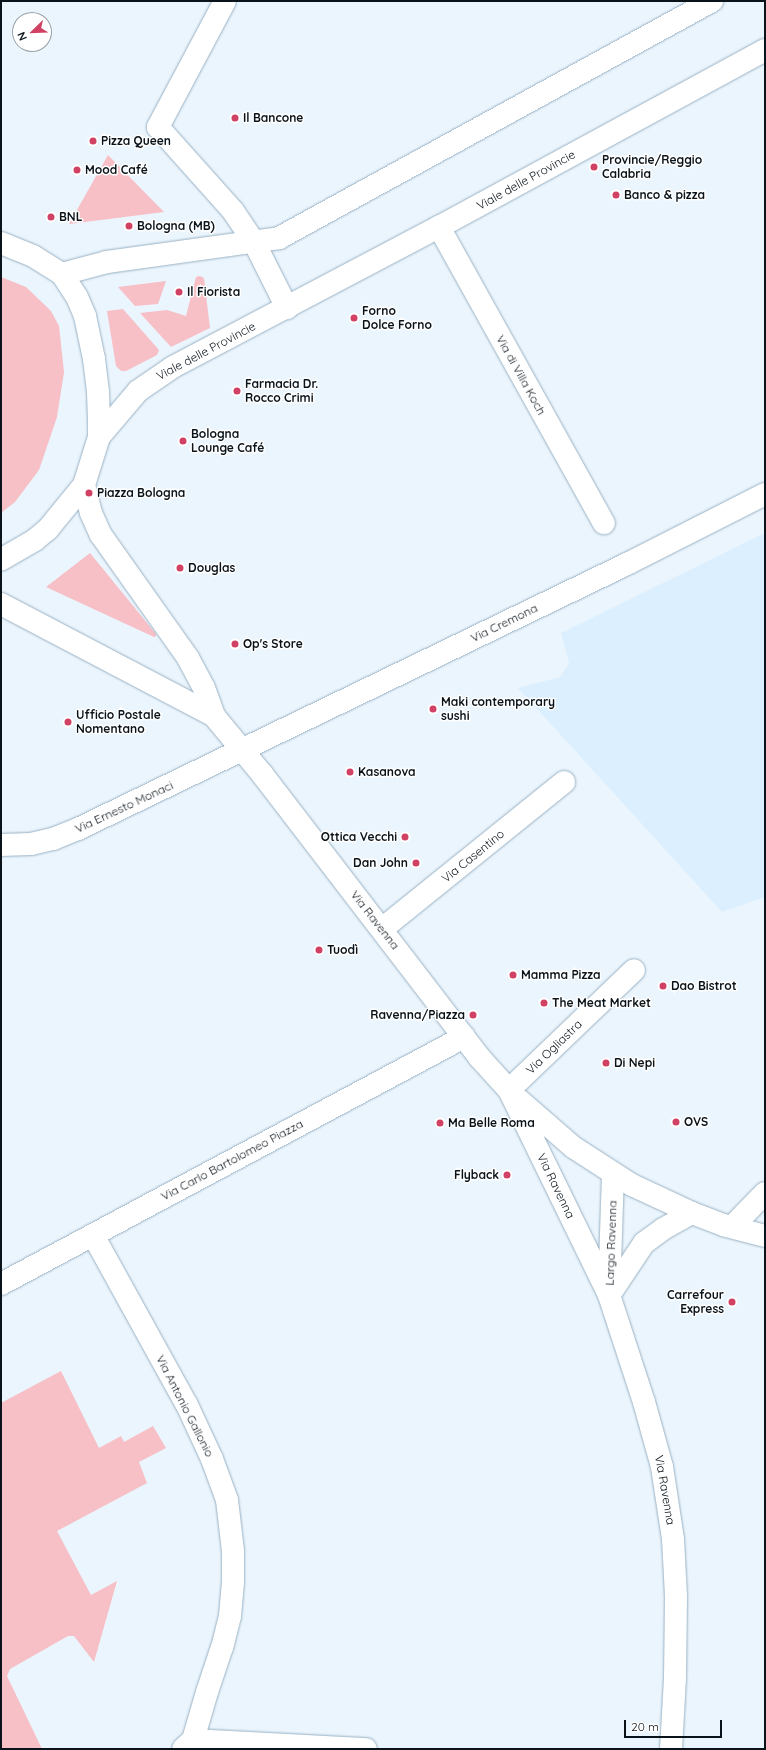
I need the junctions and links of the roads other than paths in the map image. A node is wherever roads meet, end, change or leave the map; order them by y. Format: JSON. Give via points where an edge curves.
{"nodes":[{"id":1,"x":225,"y":1,"type":"edge"},
{"id":2,"x":712,"y":1,"type":"edge"},
{"id":3,"x":765,"y":50,"type":"edge"},
{"id":4,"x":439,"y":227,"type":"junction"},
{"id":5,"x":254,"y":242,"type":"junction"},
{"id":6,"x":1,"y":243,"type":"edge"},
{"id":7,"x":62,"y":274,"type":"junction"},
{"id":8,"x":286,"y":308,"type":"junction"},
{"id":9,"x":99,"y":437,"type":"junction"},
{"id":10,"x":84,"y":485,"type":"junction"},
{"id":11,"x":765,"y":494,"type":"edge"},
{"id":12,"x":604,"y":523,"type":"dead end"},
{"id":13,"x":1,"y":560,"type":"edge"},
{"id":14,"x":1,"y":604,"type":"edge"},
{"id":15,"x":214,"y":716,"type":"junction"},
{"id":16,"x":242,"y":750,"type":"junction"},
{"id":17,"x":564,"y":782,"type":"dead end"},
{"id":18,"x":1,"y":845,"type":"edge"},
{"id":19,"x":382,"y":929,"type":"junction"},
{"id":20,"x":634,"y":970,"type":"dead end"},
{"id":21,"x":464,"y":1037,"type":"junction"},
{"id":22,"x":509,"y":1090,"type":"junction"},
{"id":23,"x":613,"y":1174,"type":"junction"},
{"id":24,"x":765,"y":1193,"type":"edge"},
{"id":25,"x":692,"y":1214,"type":"junction"},
{"id":26,"x":732,"y":1227,"type":"junction"},
{"id":27,"x":93,"y":1235,"type":"junction"},
{"id":28,"x":765,"y":1236,"type":"edge"},
{"id":29,"x":1,"y":1284,"type":"edge"},
{"id":30,"x":609,"y":1295,"type":"junction"},
{"id":31,"x":188,"y":1744,"type":"edge"},
{"id":32,"x":366,"y":1749,"type":"edge"},
{"id":33,"x":671,"y":1749,"type":"edge"}],
"edges":[{"from":1,"to":5,"type":"street","via":[[158,127],[233,211]]},
{"from":2,"to":5,"type":"street","via":[[286,235]]},
{"from":3,"to":4,"type":"street","name":"Viale delle Provincie"},
{"from":4,"to":8,"type":"street","name":"Viale delle Provincie"},
{"from":4,"to":12,"type":"street","name":"Via di Villa Koch"},
{"from":5,"to":7,"type":"street","via":[[107,262]]},
{"from":5,"to":8,"type":"street"},
{"from":6,"to":7,"type":"street","via":[[33,256]]},
{"from":7,"to":9,"type":"street","via":[[77,297],[85,316],[96,374]]},
{"from":8,"to":9,"type":"street","name":"Viale delle Provincie","via":[[156,377],[138,391]]},
{"from":9,"to":10,"type":"street"},
{"from":10,"to":13,"type":"street","via":[[48,529]]},
{"from":10,"to":15,"type":"street","via":[[91,513],[101,535],[188,658],[204,688]]},
{"from":11,"to":16,"type":"street","name":"Via Cremona","via":[[627,564]]},
{"from":14,"to":15,"type":"street"},
{"from":15,"to":16,"type":"street","name":"Via Ravenna"},
{"from":16,"to":18,"type":"street","name":"Via Ernesto Monaci","via":[[54,839],[31,844]]},
{"from":16,"to":19,"type":"street","name":"Via Ravenna"},
{"from":17,"to":19,"type":"street","name":"Via Casentino"},
{"from":19,"to":21,"type":"street","name":"Via Ravenna"},
{"from":20,"to":22,"type":"street","name":"Via Ogliastra"},
{"from":21,"to":22,"type":"street","name":"Via Ravenna"},
{"from":21,"to":27,"type":"street","name":"Via Carlo Bartolomeo Piazza"},
{"from":22,"to":23,"type":"street","via":[[559,1136]]},
{"from":22,"to":30,"type":"street","name":"Via Ravenna"},
{"from":23,"to":25,"type":"street","via":[[652,1196]]},
{"from":23,"to":30,"type":"street","name":"Largo Ravenna"},
{"from":24,"to":26,"type":"street"},
{"from":25,"to":26,"type":"street"},
{"from":25,"to":30,"type":"street","name":"Largo Ravenna","via":[[663,1229],[644,1243]]},
{"from":26,"to":28,"type":"street"},
{"from":27,"to":29,"type":"street","name":"Via Carlo Bartolomeo Piazza"},
{"from":27,"to":31,"type":"street","name":"Via Antonio Gallonio","via":[[194,1418],[227,1500],[233,1551],[230,1616],[222,1647]]},
{"from":30,"to":33,"type":"street","name":"Via Ravenna","via":[[651,1424],[670,1514],[676,1597]]},
{"from":31,"to":32,"type":"street"}]}
